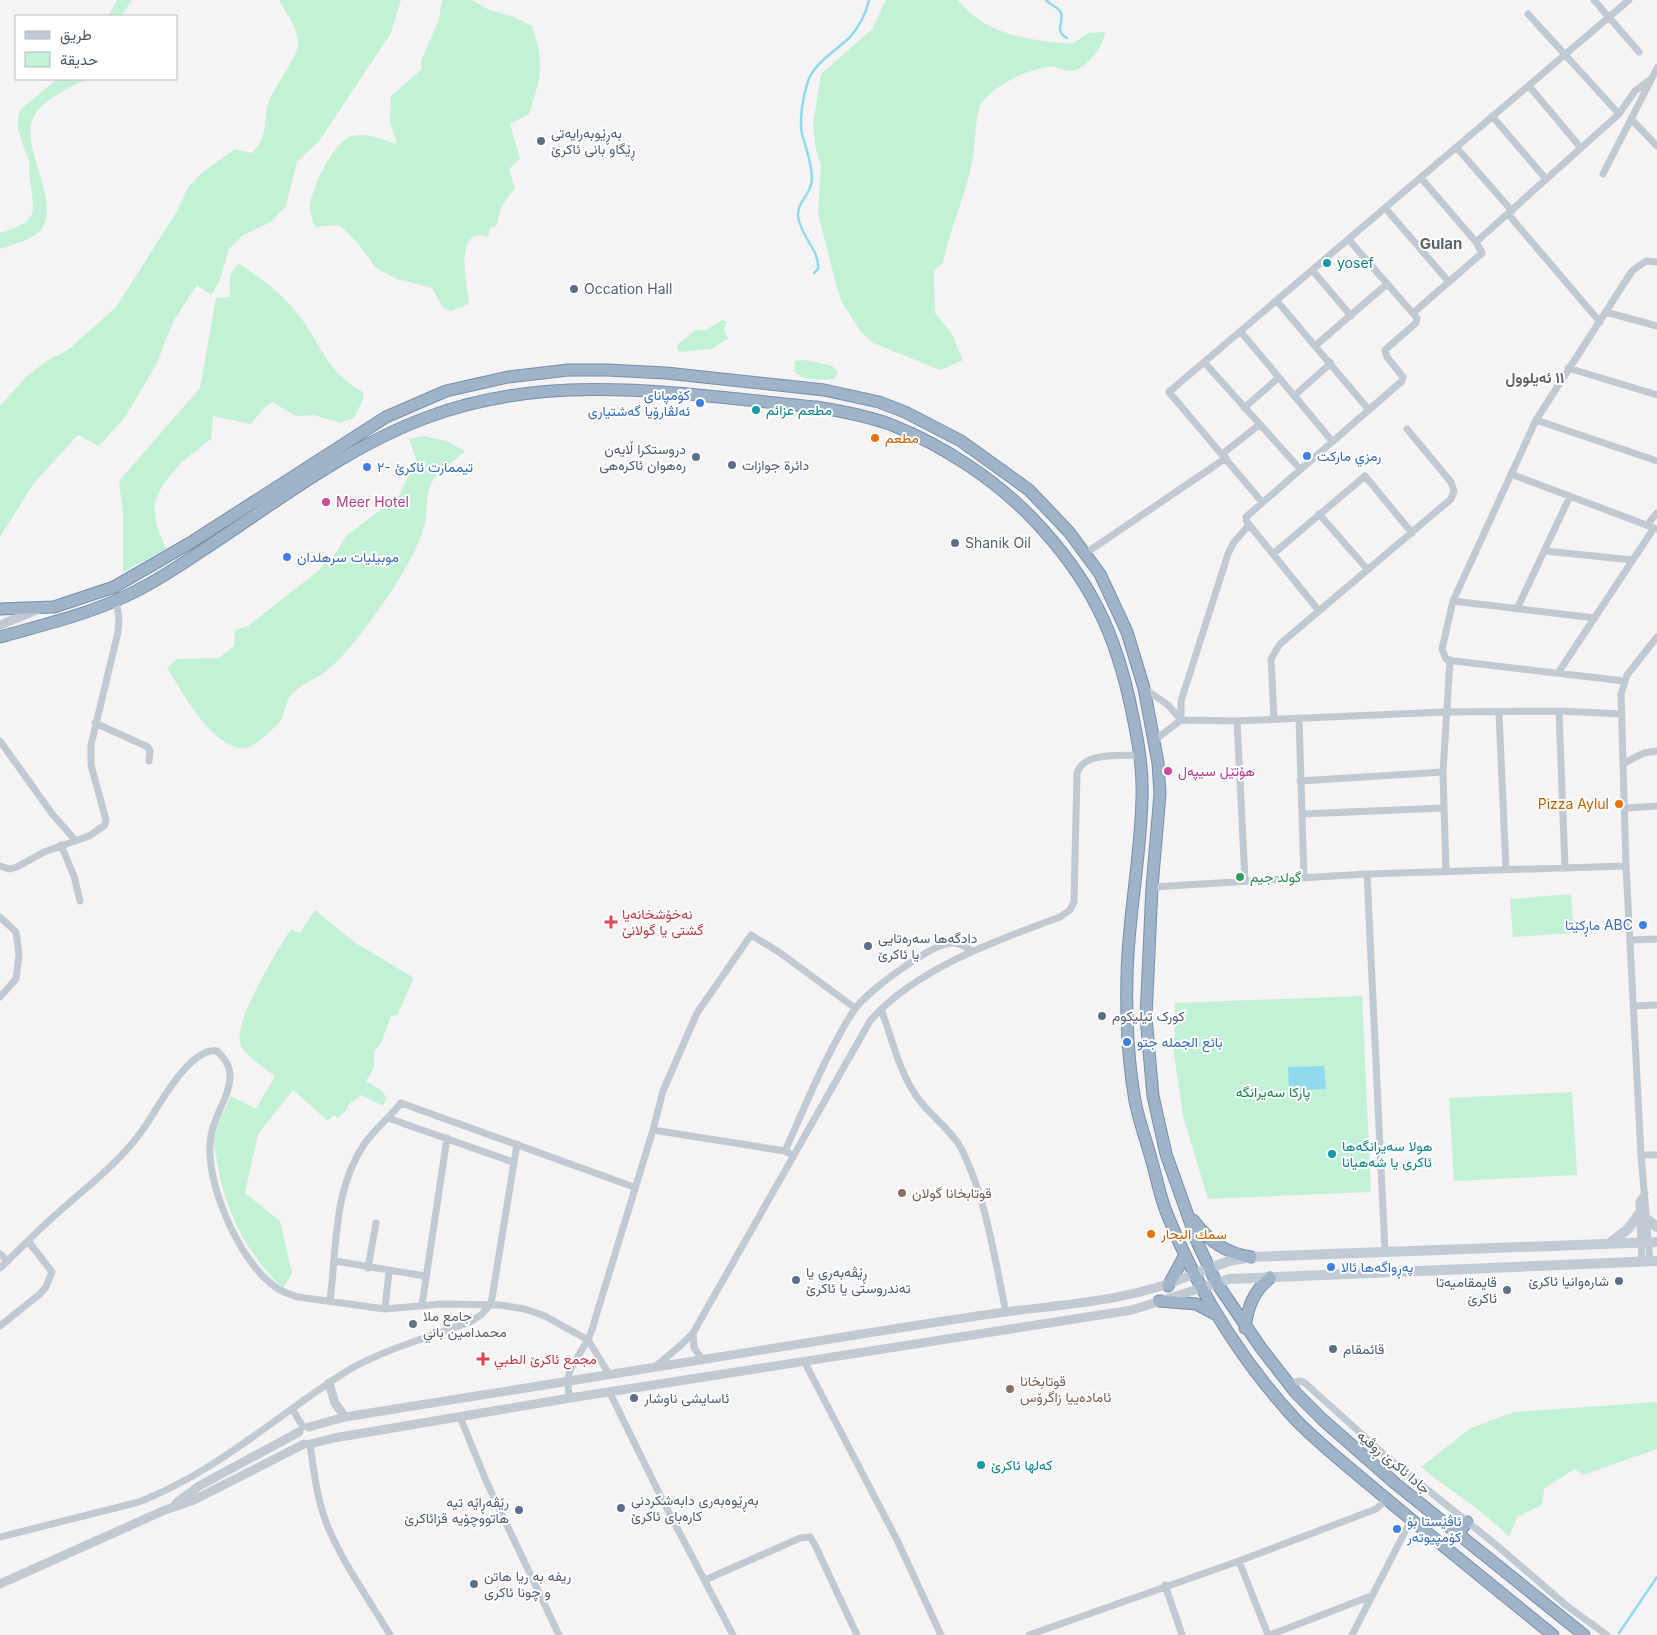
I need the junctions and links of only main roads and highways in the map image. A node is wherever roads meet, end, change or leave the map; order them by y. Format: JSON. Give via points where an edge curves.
{"nodes":[{"id":1,"x":752,"y":382,"type":"junction"},
{"id":2,"x":749,"y":401,"type":"junction"},
{"id":3,"x":0,"y":609,"type":"edge"},
{"id":4,"x":0,"y":637,"type":"edge"},
{"id":5,"x":1187,"y":1212,"type":"junction"},
{"id":6,"x":1648,"y":1216,"type":"edge"},
{"id":7,"x":1657,"y":1227,"type":"edge"},
{"id":8,"x":1649,"y":1242,"type":"edge"},
{"id":9,"x":1609,"y":1244,"type":"junction"},
{"id":10,"x":1431,"y":1251,"type":"junction"},
{"id":11,"x":1185,"y":1255,"type":"junction"},
{"id":12,"x":1251,"y":1257,"type":"junction"},
{"id":13,"x":1650,"y":1262,"type":"edge"},
{"id":14,"x":1210,"y":1268,"type":"junction"},
{"id":15,"x":1432,"y":1271,"type":"junction"},
{"id":16,"x":1194,"y":1274,"type":"junction"},
{"id":17,"x":1270,"y":1278,"type":"junction"},
{"id":18,"x":1216,"y":1282,"type":"junction"},
{"id":19,"x":1168,"y":1286,"type":"road end"},
{"id":20,"x":1201,"y":1288,"type":"junction"},
{"id":21,"x":1159,"y":1301,"type":"road end"},
{"id":22,"x":1217,"y":1315,"type":"junction"},
{"id":23,"x":1245,"y":1328,"type":"junction"},
{"id":24,"x":1467,"y":1522,"type":"road end"},
{"id":25,"x":1458,"y":1534,"type":"junction"},
{"id":26,"x":1553,"y":1635,"type":"edge"},
{"id":27,"x":1584,"y":1635,"type":"edge"}],
"edges":[{"from":1,"to":2,"type":"highway"},
{"from":1,"to":3,"type":"highway","name":"جادا ئاکرێ ڕوڤیە","via":[[666,373],[568,370],[508,377],[446,391],[386,417],[128,579],[76,600],[39,609]]},
{"from":1,"to":5,"type":"highway","name":"جادا ئاکرێ ڕوڤیە","via":[[824,390],[879,402],[961,440],[1046,506],[1086,553],[1116,604],[1144,688],[1155,740],[1160,794],[1146,1017],[1153,1096],[1166,1154]]},
{"from":2,"to":4,"type":"highway","via":[[584,389],[502,397],[429,416],[382,436],[340,460],[186,561],[116,600]]},
{"from":2,"to":11,"type":"highway","via":[[843,412],[891,425],[974,470],[1021,506],[1044,530],[1081,577],[1102,611],[1126,680],[1141,755],[1138,868],[1127,975],[1129,1051],[1136,1102],[1165,1209]]},
{"from":5,"to":12,"type":"highway","via":[[1215,1244]]},
{"from":5,"to":14,"type":"highway","name":"جادا ئاکرێ ڕوڤیە"},
{"from":6,"to":7,"type":"main road"},
{"from":6,"to":9,"type":"main road"},
{"from":8,"to":9,"type":"main road"},
{"from":9,"to":10,"type":"main road"},
{"from":10,"to":12,"type":"main road"},
{"from":10,"to":15,"type":"main road"},
{"from":11,"to":16,"type":"highway"},
{"from":11,"to":19,"type":"highway"},
{"from":12,"to":14,"type":"main road"},
{"from":13,"to":15,"type":"main road"},
{"from":14,"to":16,"type":"main road"},
{"from":14,"to":18,"type":"highway","name":"جادا ئاکرێ ڕوڤیە"},
{"from":15,"to":17,"type":"main road"},
{"from":16,"to":20,"type":"highway"},
{"from":17,"to":18,"type":"main road"},
{"from":17,"to":23,"type":"highway","via":[[1252,1298]]},
{"from":18,"to":20,"type":"main road"},
{"from":18,"to":23,"type":"highway","name":"جادا ئاکرێ ڕوڤیە"},
{"from":20,"to":22,"type":"highway"},
{"from":21,"to":22,"type":"highway","via":[[1196,1304]]},
{"from":22,"to":26,"type":"highway","via":[[1260,1378],[1320,1443]]},
{"from":23,"to":25,"type":"highway","name":"جادا ئاکرێ ڕوڤیە","via":[[1289,1384],[1348,1442]]},
{"from":24,"to":25,"type":"highway"},
{"from":25,"to":27,"type":"highway","name":"جادا ئاکرێ ڕوڤیە"}]}
